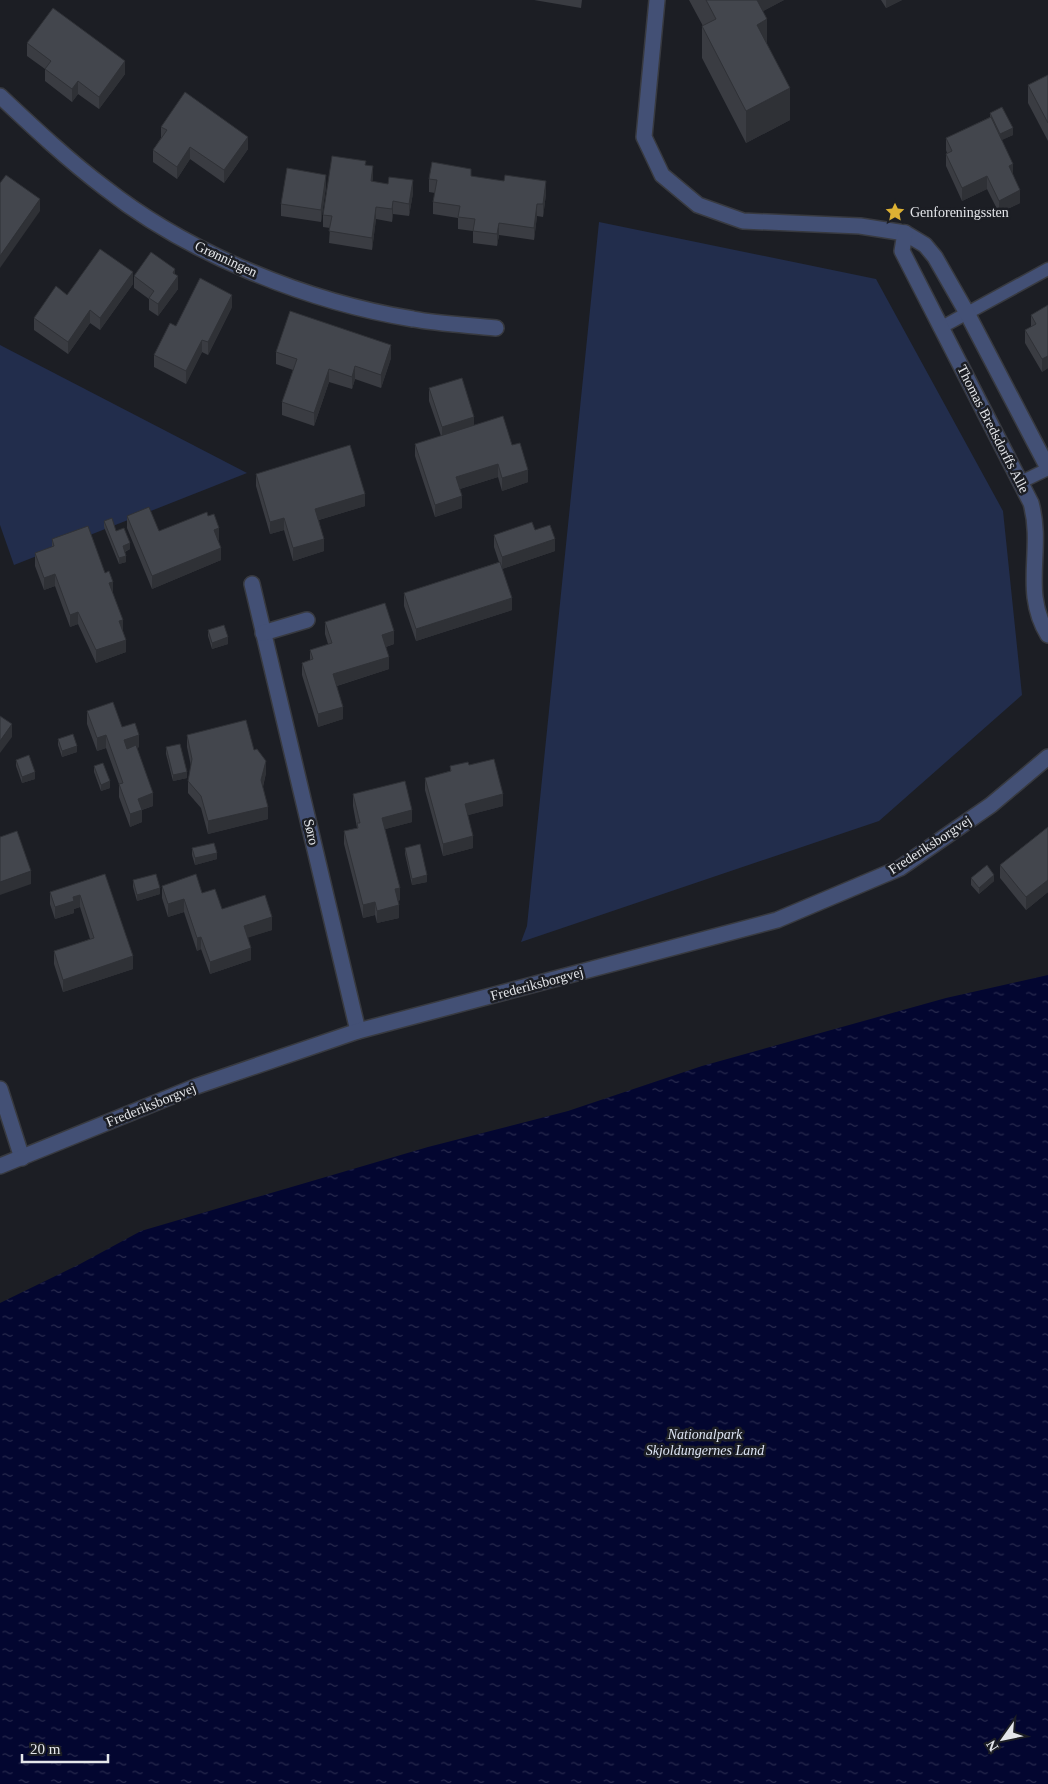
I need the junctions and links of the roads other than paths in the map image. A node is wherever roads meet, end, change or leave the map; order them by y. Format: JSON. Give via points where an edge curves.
{"nodes":[{"id":1,"x":656,"y":0,"type":"edge"},
{"id":2,"x":0,"y":96,"type":"edge"},
{"id":3,"x":905,"y":233,"type":"junction"},
{"id":4,"x":1048,"y":269,"type":"edge"},
{"id":5,"x":967,"y":313,"type":"junction"},
{"id":6,"x":496,"y":328,"type":"dead end"},
{"id":7,"x":940,"y":328,"type":"junction"},
{"id":8,"x":1048,"y":468,"type":"edge"},
{"id":9,"x":1021,"y":482,"type":"junction"},
{"id":10,"x":252,"y":584,"type":"dead end"},
{"id":11,"x":307,"y":620,"type":"dead end"},
{"id":12,"x":264,"y":633,"type":"junction"},
{"id":13,"x":1048,"y":635,"type":"edge"},
{"id":14,"x":1048,"y":757,"type":"edge"},
{"id":15,"x":358,"y":1031,"type":"junction"},
{"id":16,"x":0,"y":1089,"type":"edge"},
{"id":17,"x":22,"y":1158,"type":"junction"},
{"id":18,"x":0,"y":1166,"type":"edge"}],
"edges":[{"from":1,"to":3,"type":"street","via":[[644,137],[662,175],[698,205],[743,221],[860,226]]},
{"from":2,"to":6,"type":"street","name":"Grønningen","via":[[107,190],[177,236],[252,272],[331,301],[404,317]]},
{"from":3,"to":5,"type":"street","via":[[926,245],[935,256]]},
{"from":3,"to":7,"type":"street","name":"Thomas Bredsdorffs Alle","via":[[902,252]]},
{"from":4,"to":5,"type":"lane"},
{"from":5,"to":7,"type":"lane"},
{"from":5,"to":8,"type":"street"},
{"from":7,"to":9,"type":"street","name":"Thomas Bredsdorffs Alle"},
{"from":8,"to":9,"type":"lane"},
{"from":9,"to":13,"type":"street","name":"Thomas Bredsdorffs Alle","via":[[1037,524],[1033,597]]},
{"from":10,"to":12,"type":"street","name":"Søro"},
{"from":11,"to":12,"type":"street"},
{"from":12,"to":15,"type":"street","name":"Søro"},
{"from":14,"to":15,"type":"street","name":"Frederiksborgvej","via":[[991,805],[900,868],[777,920]]},
{"from":15,"to":17,"type":"street","name":"Frederiksborgvej","via":[[197,1086]]},
{"from":16,"to":17,"type":"street"},
{"from":17,"to":18,"type":"street","name":"Frederiksborgvej"}]}
